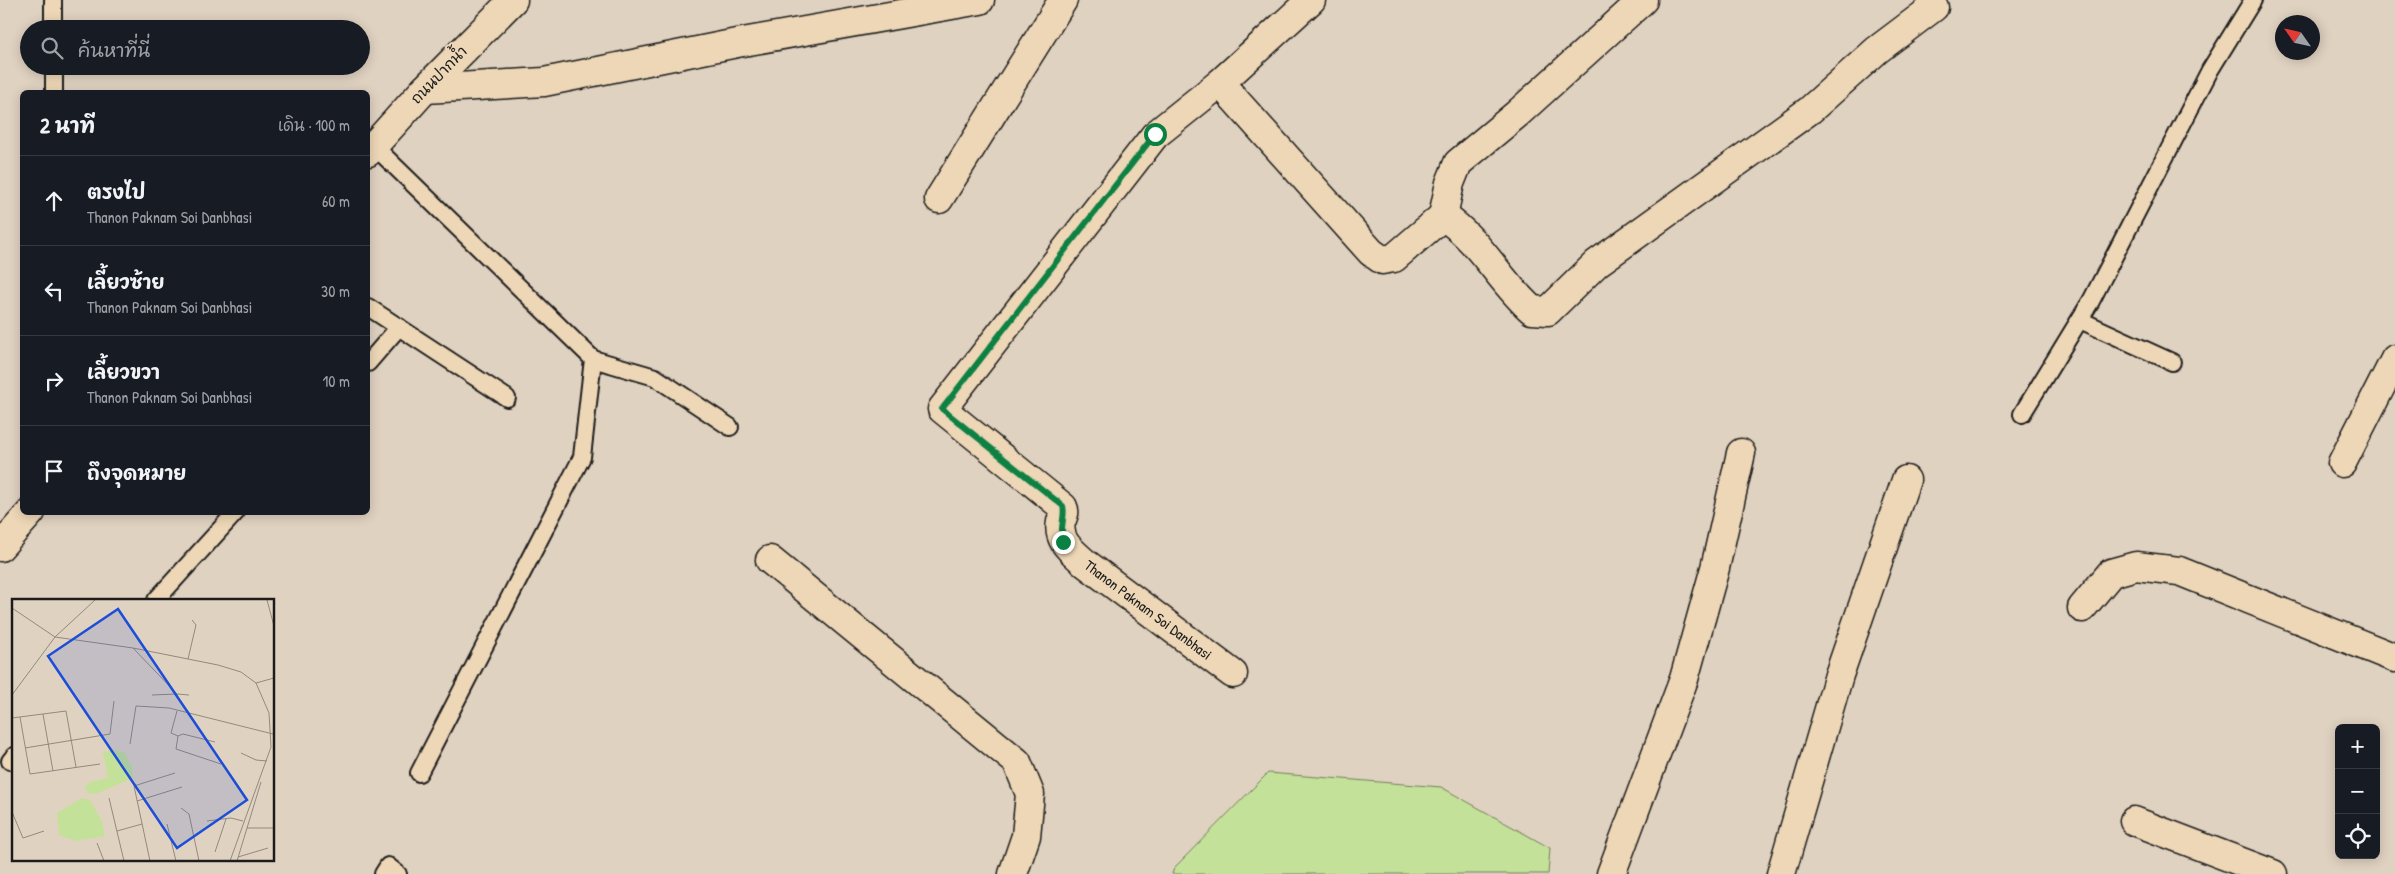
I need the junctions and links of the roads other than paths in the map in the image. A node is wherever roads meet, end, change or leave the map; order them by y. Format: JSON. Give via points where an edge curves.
{"nodes":[{"id":1,"x":52,"y":0,"type":"edge"},
{"id":2,"x":513,"y":0,"type":"edge"},
{"id":3,"x":980,"y":0,"type":"edge"},
{"id":4,"x":1063,"y":0,"type":"edge"},
{"id":5,"x":1312,"y":0,"type":"edge"},
{"id":6,"x":1643,"y":0,"type":"edge"},
{"id":7,"x":2253,"y":0,"type":"edge"},
{"id":8,"x":1934,"y":7,"type":"dead end"},
{"id":9,"x":53,"y":20,"type":"edge"},
{"id":10,"x":54,"y":75,"type":"edge"},
{"id":11,"x":1220,"y":83,"type":"junction"},
{"id":12,"x":425,"y":89,"type":"junction"},
{"id":13,"x":54,"y":90,"type":"edge"},
{"id":14,"x":371,"y":149,"type":"edge"},
{"id":15,"x":939,"y":199,"type":"dead end"},
{"id":16,"x":1443,"y":216,"type":"junction"},
{"id":17,"x":370,"y":308,"type":"edge"},
{"id":18,"x":2080,"y":320,"type":"junction"},
{"id":19,"x":399,"y":327,"type":"junction"},
{"id":20,"x":593,"y":359,"type":"junction"},
{"id":21,"x":2395,"y":359,"type":"edge"},
{"id":22,"x":370,"y":361,"type":"edge"},
{"id":23,"x":2172,"y":362,"type":"dead end"},
{"id":24,"x":507,"y":398,"type":"dead end"},
{"id":25,"x":2022,"y":414,"type":"dead end"},
{"id":26,"x":730,"y":428,"type":"dead end"},
{"id":27,"x":1741,"y":453,"type":"dead end"},
{"id":28,"x":2342,"y":463,"type":"dead end"},
{"id":29,"x":1906,"y":480,"type":"dead end"},
{"id":30,"x":28,"y":515,"type":"edge"},
{"id":31,"x":233,"y":515,"type":"edge"},
{"id":32,"x":0,"y":547,"type":"edge"},
{"id":33,"x":770,"y":560,"type":"dead end"},
{"id":34,"x":157,"y":599,"type":"edge"},
{"id":35,"x":2082,"y":608,"type":"dead end"},
{"id":36,"x":2395,"y":658,"type":"edge"},
{"id":37,"x":1233,"y":674,"type":"dead end"},
{"id":38,"x":419,"y":773,"type":"dead end"},
{"id":39,"x":2134,"y":821,"type":"dead end"},
{"id":40,"x":383,"y":874,"type":"edge"},
{"id":41,"x":398,"y":874,"type":"edge"},
{"id":42,"x":1013,"y":874,"type":"edge"},
{"id":43,"x":1611,"y":874,"type":"edge"},
{"id":44,"x":1781,"y":874,"type":"edge"},
{"id":45,"x":2273,"y":874,"type":"edge"}],
"edges":[{"from":1,"to":9,"type":"lane"},
{"from":2,"to":12,"type":"street","name":"ถนนปากน้ำ"},
{"from":3,"to":12,"type":"street","via":[[737,43],[544,82]]},
{"from":4,"to":15,"type":"street"},
{"from":5,"to":11,"type":"street","name":"Thanon Paknam Soi Danbhasi"},
{"from":6,"to":16,"type":"street","via":[[1458,163]]},
{"from":7,"to":18,"type":"lane","via":[[2210,70]]},
{"from":8,"to":16,"type":"street","via":[[1877,50],[1810,110],[1597,263],[1548,311],[1532,310],[1525,304],[1462,228]]},
{"from":10,"to":13,"type":"lane"},
{"from":11,"to":16,"type":"street","via":[[1371,252],[1382,260],[1394,258]]},
{"from":11,"to":37,"type":"street","name":"Thanon Paknam Soi Danbhasi","via":[[1155,134],[942,409],[1063,506],[1065,511],[1060,532],[1063,542],[1084,563]]},
{"from":12,"to":14,"type":"street","name":"ถนนปากน้ำ"},
{"from":14,"to":20,"type":"lane"},
{"from":17,"to":19,"type":"lane"},
{"from":18,"to":23,"type":"lane"},
{"from":18,"to":25,"type":"lane"},
{"from":19,"to":22,"type":"lane"},
{"from":19,"to":24,"type":"lane"},
{"from":20,"to":26,"type":"lane","via":[[655,377]]},
{"from":20,"to":38,"type":"lane","via":[[582,457]]},
{"from":21,"to":28,"type":"street"},
{"from":27,"to":43,"type":"street","via":[[1715,568],[1684,679]]},
{"from":29,"to":44,"type":"street","via":[[1839,675]]},
{"from":30,"to":32,"type":"street"},
{"from":31,"to":34,"type":"lane"},
{"from":33,"to":42,"type":"street","via":[[1017,762],[1030,794],[1026,836]]},
{"from":35,"to":36,"type":"street","via":[[2110,573],[2136,566],[2178,571]]},
{"from":39,"to":45,"type":"street"},
{"from":40,"to":41,"type":"lane","via":[[388,866]]}]}
